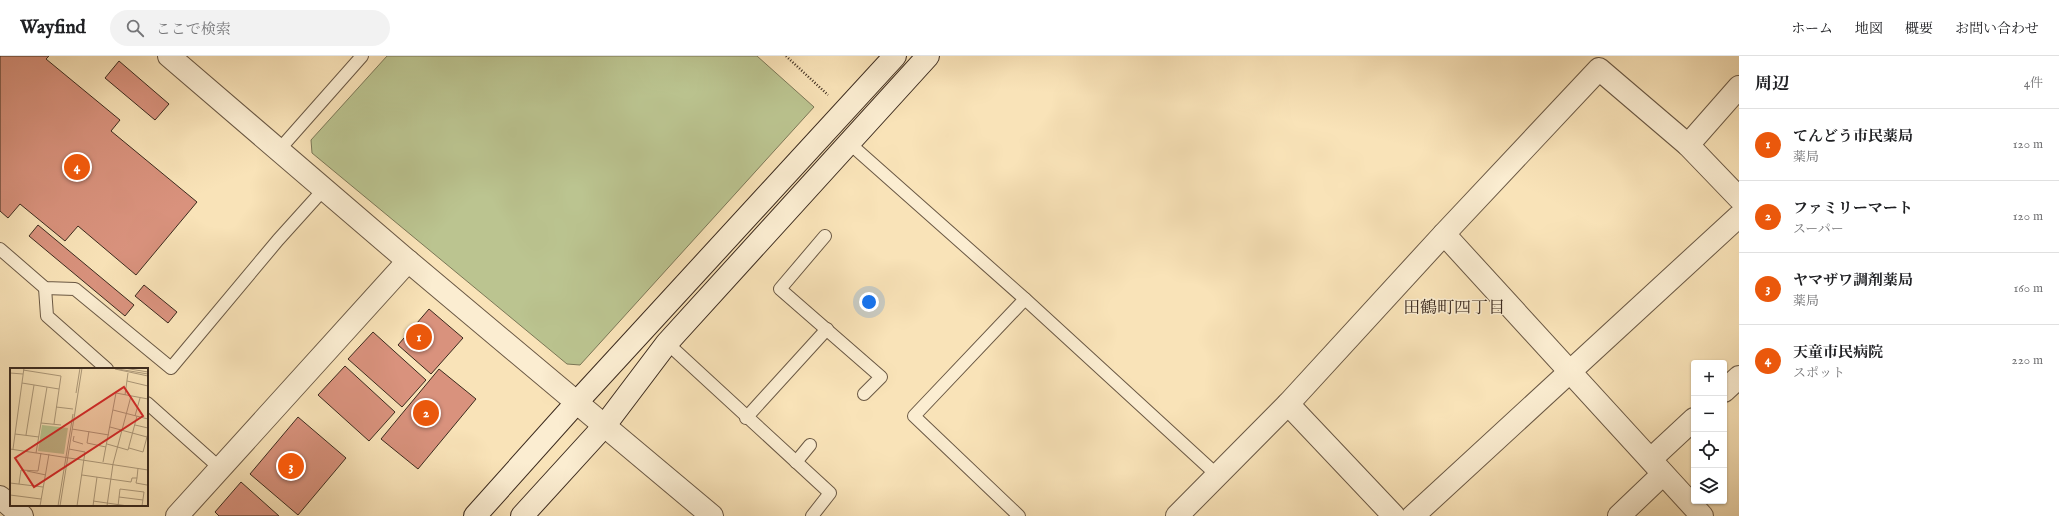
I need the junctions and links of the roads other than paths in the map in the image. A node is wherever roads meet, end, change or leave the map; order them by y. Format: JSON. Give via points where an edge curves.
{"nodes":[{"id":1,"x":169,"y":56,"type":"edge"},
{"id":2,"x":362,"y":56,"type":"edge"},
{"id":3,"x":895,"y":56,"type":"edge"},
{"id":4,"x":928,"y":56,"type":"edge"},
{"id":5,"x":1739,"y":86,"type":"edge"},
{"id":6,"x":849,"y":143,"type":"junction"},
{"id":7,"x":1688,"y":145,"type":"junction"},
{"id":8,"x":278,"y":151,"type":"junction"},
{"id":9,"x":324,"y":189,"type":"junction"},
{"id":10,"x":1739,"y":198,"type":"edge"},
{"id":11,"x":1739,"y":216,"type":"edge"},
{"id":12,"x":1444,"y":234,"type":"junction"},
{"id":13,"x":825,"y":236,"type":"dead end"},
{"id":14,"x":0,"y":249,"type":"edge"},
{"id":15,"x":408,"y":261,"type":"junction"},
{"id":16,"x":45,"y":288,"type":"junction"},
{"id":17,"x":1025,"y":300,"type":"junction"},
{"id":18,"x":827,"y":329,"type":"junction"},
{"id":19,"x":667,"y":344,"type":"junction"},
{"id":20,"x":106,"y":368,"type":"edge"},
{"id":21,"x":1568,"y":372,"type":"junction"},
{"id":22,"x":1739,"y":377,"type":"edge"},
{"id":23,"x":1727,"y":388,"type":"edge"},
{"id":24,"x":864,"y":394,"type":"dead end"},
{"id":25,"x":577,"y":402,"type":"junction"},
{"id":26,"x":1288,"y":404,"type":"junction"},
{"id":27,"x":148,"y":405,"type":"edge"},
{"id":28,"x":746,"y":418,"type":"junction"},
{"id":29,"x":1691,"y":423,"type":"edge"},
{"id":30,"x":606,"y":425,"type":"junction"},
{"id":31,"x":810,"y":445,"type":"dead end"},
{"id":32,"x":796,"y":462,"type":"junction"},
{"id":33,"x":1657,"y":466,"type":"junction"},
{"id":34,"x":221,"y":469,"type":"junction"},
{"id":35,"x":1217,"y":475,"type":"junction"},
{"id":36,"x":0,"y":497,"type":"edge"},
{"id":37,"x":10,"y":506,"type":"edge"},
{"id":38,"x":10,"y":506,"type":"edge"},
{"id":39,"x":22,"y":516,"type":"edge"},
{"id":40,"x":177,"y":516,"type":"edge"},
{"id":41,"x":475,"y":516,"type":"edge"},
{"id":42,"x":522,"y":516,"type":"edge"},
{"id":43,"x":712,"y":516,"type":"edge"},
{"id":44,"x":812,"y":516,"type":"edge"},
{"id":45,"x":1019,"y":516,"type":"edge"},
{"id":46,"x":1177,"y":516,"type":"edge"},
{"id":47,"x":1394,"y":516,"type":"edge"},
{"id":48,"x":1413,"y":516,"type":"edge"},
{"id":49,"x":1619,"y":516,"type":"edge"},
{"id":50,"x":1702,"y":516,"type":"edge"}],
"edges":[{"from":1,"to":8,"type":"street"},
{"from":2,"to":8,"type":"lane"},
{"from":3,"to":25,"type":"street"},
{"from":4,"to":6,"type":"street"},
{"from":5,"to":7,"type":"street"},
{"from":6,"to":17,"type":"lane"},
{"from":6,"to":19,"type":"street"},
{"from":7,"to":10,"type":"street"},
{"from":7,"to":12,"type":"street","via":[[1599,69]]},
{"from":8,"to":9,"type":"street"},
{"from":9,"to":15,"type":"street"},
{"from":9,"to":16,"type":"lane","via":[[171,368],[75,289]]},
{"from":11,"to":21,"type":"street"},
{"from":12,"to":21,"type":"street"},
{"from":12,"to":26,"type":"street"},
{"from":13,"to":18,"type":"lane","via":[[780,289]]},
{"from":14,"to":16,"type":"lane"},
{"from":15,"to":25,"type":"street"},
{"from":15,"to":34,"type":"street"},
{"from":16,"to":20,"type":"lane","via":[[47,316]]},
{"from":17,"to":35,"type":"lane"},
{"from":17,"to":45,"type":"lane","via":[[914,416]]},
{"from":18,"to":24,"type":"lane","via":[[881,377]]},
{"from":18,"to":28,"type":"lane"},
{"from":19,"to":28,"type":"lane"},
{"from":19,"to":30,"type":"street"},
{"from":21,"to":33,"type":"street"},
{"from":21,"to":48,"type":"street"},
{"from":22,"to":23,"type":"street"},
{"from":25,"to":30,"type":"street"},
{"from":25,"to":41,"type":"street"},
{"from":26,"to":35,"type":"street"},
{"from":26,"to":47,"type":"street"},
{"from":27,"to":34,"type":"lane"},
{"from":28,"to":32,"type":"lane"},
{"from":29,"to":33,"type":"street"},
{"from":30,"to":42,"type":"street"},
{"from":30,"to":43,"type":"street"},
{"from":31,"to":32,"type":"lane"},
{"from":32,"to":44,"type":"lane","via":[[830,493]]},
{"from":33,"to":49,"type":"street"},
{"from":33,"to":50,"type":"street"},
{"from":34,"to":40,"type":"street"},
{"from":35,"to":46,"type":"street"},
{"from":36,"to":37,"type":"street"},
{"from":38,"to":39,"type":"street"}]}
